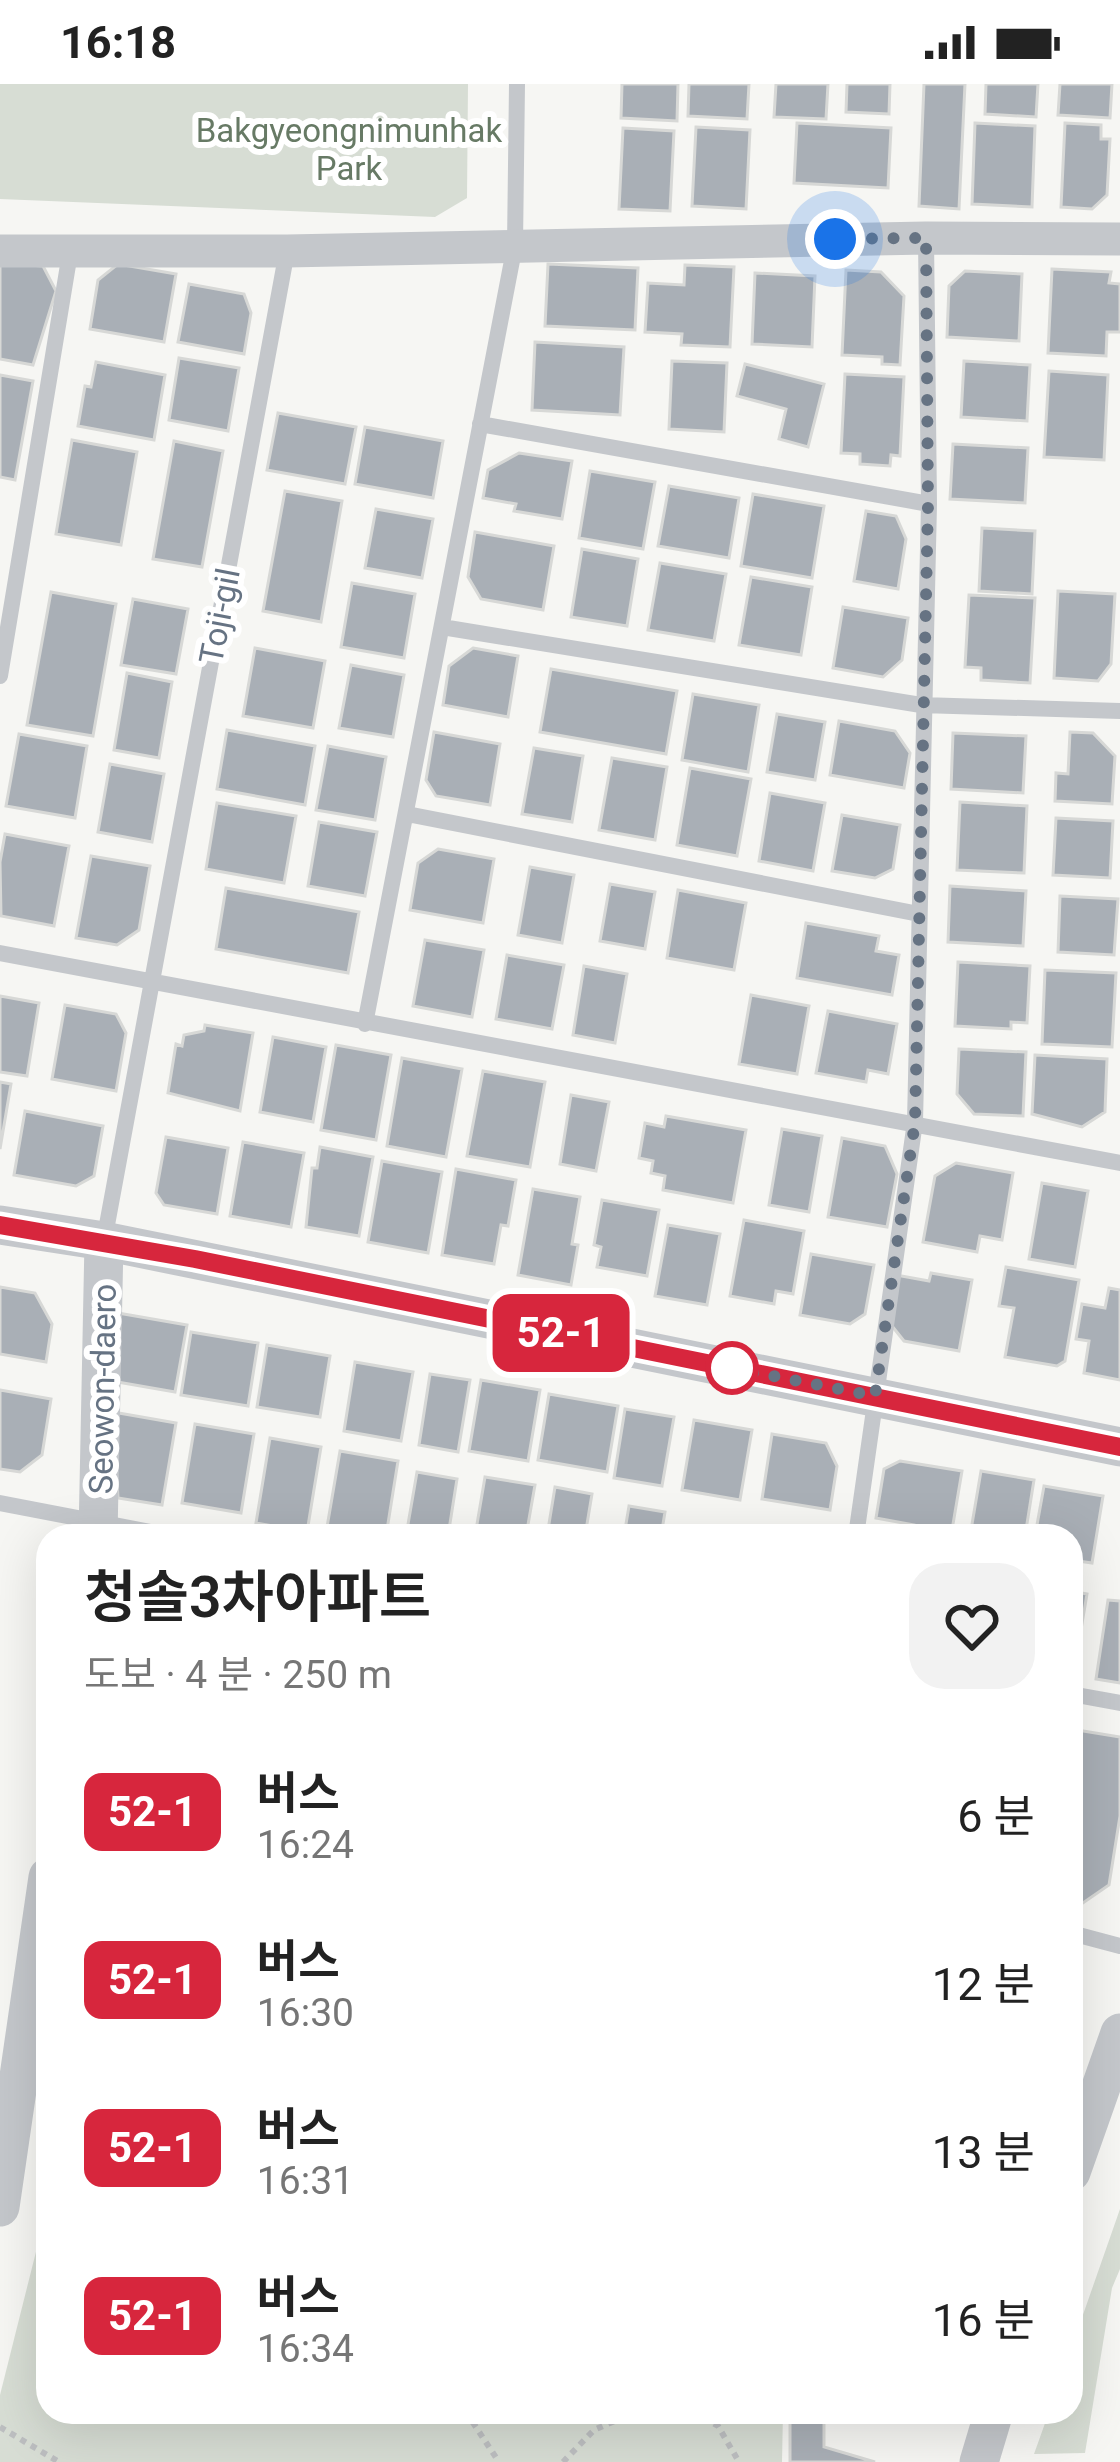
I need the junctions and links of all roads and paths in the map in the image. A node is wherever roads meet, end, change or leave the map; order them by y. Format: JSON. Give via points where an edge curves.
{"nodes":[{"id":1,"x":517,"y":84,"type":"edge"},
{"id":2,"x":926,"y":238,"type":"junction"},
{"id":3,"x":1120,"y":239,"type":"edge"},
{"id":4,"x":515,"y":245,"type":"junction"},
{"id":5,"x":0,"y":251,"type":"edge"},
{"id":6,"x":287,"y":251,"type":"junction"},
{"id":7,"x":70,"y":253,"type":"junction"},
{"id":8,"x":480,"y":424,"type":"junction"},
{"id":9,"x":928,"y":504,"type":"junction"},
{"id":10,"x":442,"y":627,"type":"junction"},
{"id":11,"x":0,"y":676,"type":"edge"},
{"id":12,"x":921,"y":705,"type":"junction"},
{"id":13,"x":1120,"y":711,"type":"edge"},
{"id":14,"x":406,"y":814,"type":"junction"},
{"id":15,"x":919,"y":914,"type":"junction"},
{"id":16,"x":0,"y":953,"type":"edge"},
{"id":17,"x":151,"y":982,"type":"junction"},
{"id":18,"x":365,"y":1024,"type":"junction"},
{"id":19,"x":915,"y":1122,"type":"junction"},
{"id":20,"x":1120,"y":1163,"type":"edge"},
{"id":21,"x":0,"y":1225,"type":"edge"},
{"id":22,"x":104,"y":1241,"type":"junction"},
{"id":23,"x":875,"y":1396,"type":"junction"},
{"id":24,"x":1120,"y":1447,"type":"edge"},
{"id":25,"x":0,"y":1503,"type":"edge"},
{"id":26,"x":76,"y":1524,"type":"edge"},
{"id":27,"x":98,"y":1524,"type":"edge"},
{"id":28,"x":858,"y":1524,"type":"edge"},
{"id":29,"x":1083,"y":1696,"type":"edge"},
{"id":30,"x":1120,"y":1703,"type":"edge"},
{"id":31,"x":1083,"y":1936,"type":"edge"},
{"id":32,"x":1120,"y":1946,"type":"edge"},
{"id":33,"x":36,"y":1960,"type":"edge"},
{"id":34,"x":1120,"y":2033,"type":"edge"},
{"id":35,"x":1083,"y":2138,"type":"edge"},
{"id":36,"x":0,"y":2207,"type":"edge"},
{"id":37,"x":474,"y":2424,"type":"edge"},
{"id":38,"x":609,"y":2424,"type":"edge"},
{"id":39,"x":714,"y":2424,"type":"edge"},
{"id":40,"x":990,"y":2424,"type":"edge"},
{"id":41,"x":0,"y":2427,"type":"edge"},
{"id":42,"x":59,"y":2462,"type":"edge"},
{"id":43,"x":499,"y":2462,"type":"edge"},
{"id":44,"x":563,"y":2462,"type":"edge"},
{"id":45,"x":739,"y":2462,"type":"edge"},
{"id":46,"x":979,"y":2462,"type":"edge"}],
"edges":[{"from":1,"to":4,"type":"lane"},
{"from":2,"to":3,"type":"street"},
{"from":2,"to":4,"type":"street"},
{"from":2,"to":9,"type":"lane"},
{"from":4,"to":6,"type":"street"},
{"from":4,"to":8,"type":"lane"},
{"from":5,"to":7,"type":"street"},
{"from":6,"to":7,"type":"street"},
{"from":6,"to":17,"type":"lane","name":"Toji-gil"},
{"from":7,"to":11,"type":"lane"},
{"from":8,"to":9,"type":"lane"},
{"from":8,"to":10,"type":"lane"},
{"from":9,"to":12,"type":"lane"},
{"from":10,"to":12,"type":"lane"},
{"from":10,"to":14,"type":"lane"},
{"from":12,"to":13,"type":"lane"},
{"from":12,"to":15,"type":"lane"},
{"from":14,"to":15,"type":"lane"},
{"from":14,"to":18,"type":"lane"},
{"from":15,"to":19,"type":"lane"},
{"from":16,"to":17,"type":"lane"},
{"from":17,"to":18,"type":"lane"},
{"from":17,"to":22,"type":"lane","name":"Toji-gil"},
{"from":18,"to":19,"type":"lane"},
{"from":19,"to":20,"type":"lane"},
{"from":19,"to":23,"type":"lane"},
{"from":21,"to":22,"type":"street"},
{"from":22,"to":23,"type":"street"},
{"from":22,"to":27,"type":"street","name":"Seowon-daero"},
{"from":23,"to":24,"type":"street"},
{"from":23,"to":28,"type":"lane"},
{"from":25,"to":26,"type":"lane"},
{"from":29,"to":30,"type":"lane"},
{"from":31,"to":32,"type":"lane"},
{"from":33,"to":36,"type":"street"},
{"from":34,"to":35,"type":"street"},
{"from":37,"to":43,"type":"path"},
{"from":38,"to":44,"type":"path"},
{"from":39,"to":45,"type":"path"},
{"from":40,"to":46,"type":"street"},
{"from":41,"to":42,"type":"path"}]}
